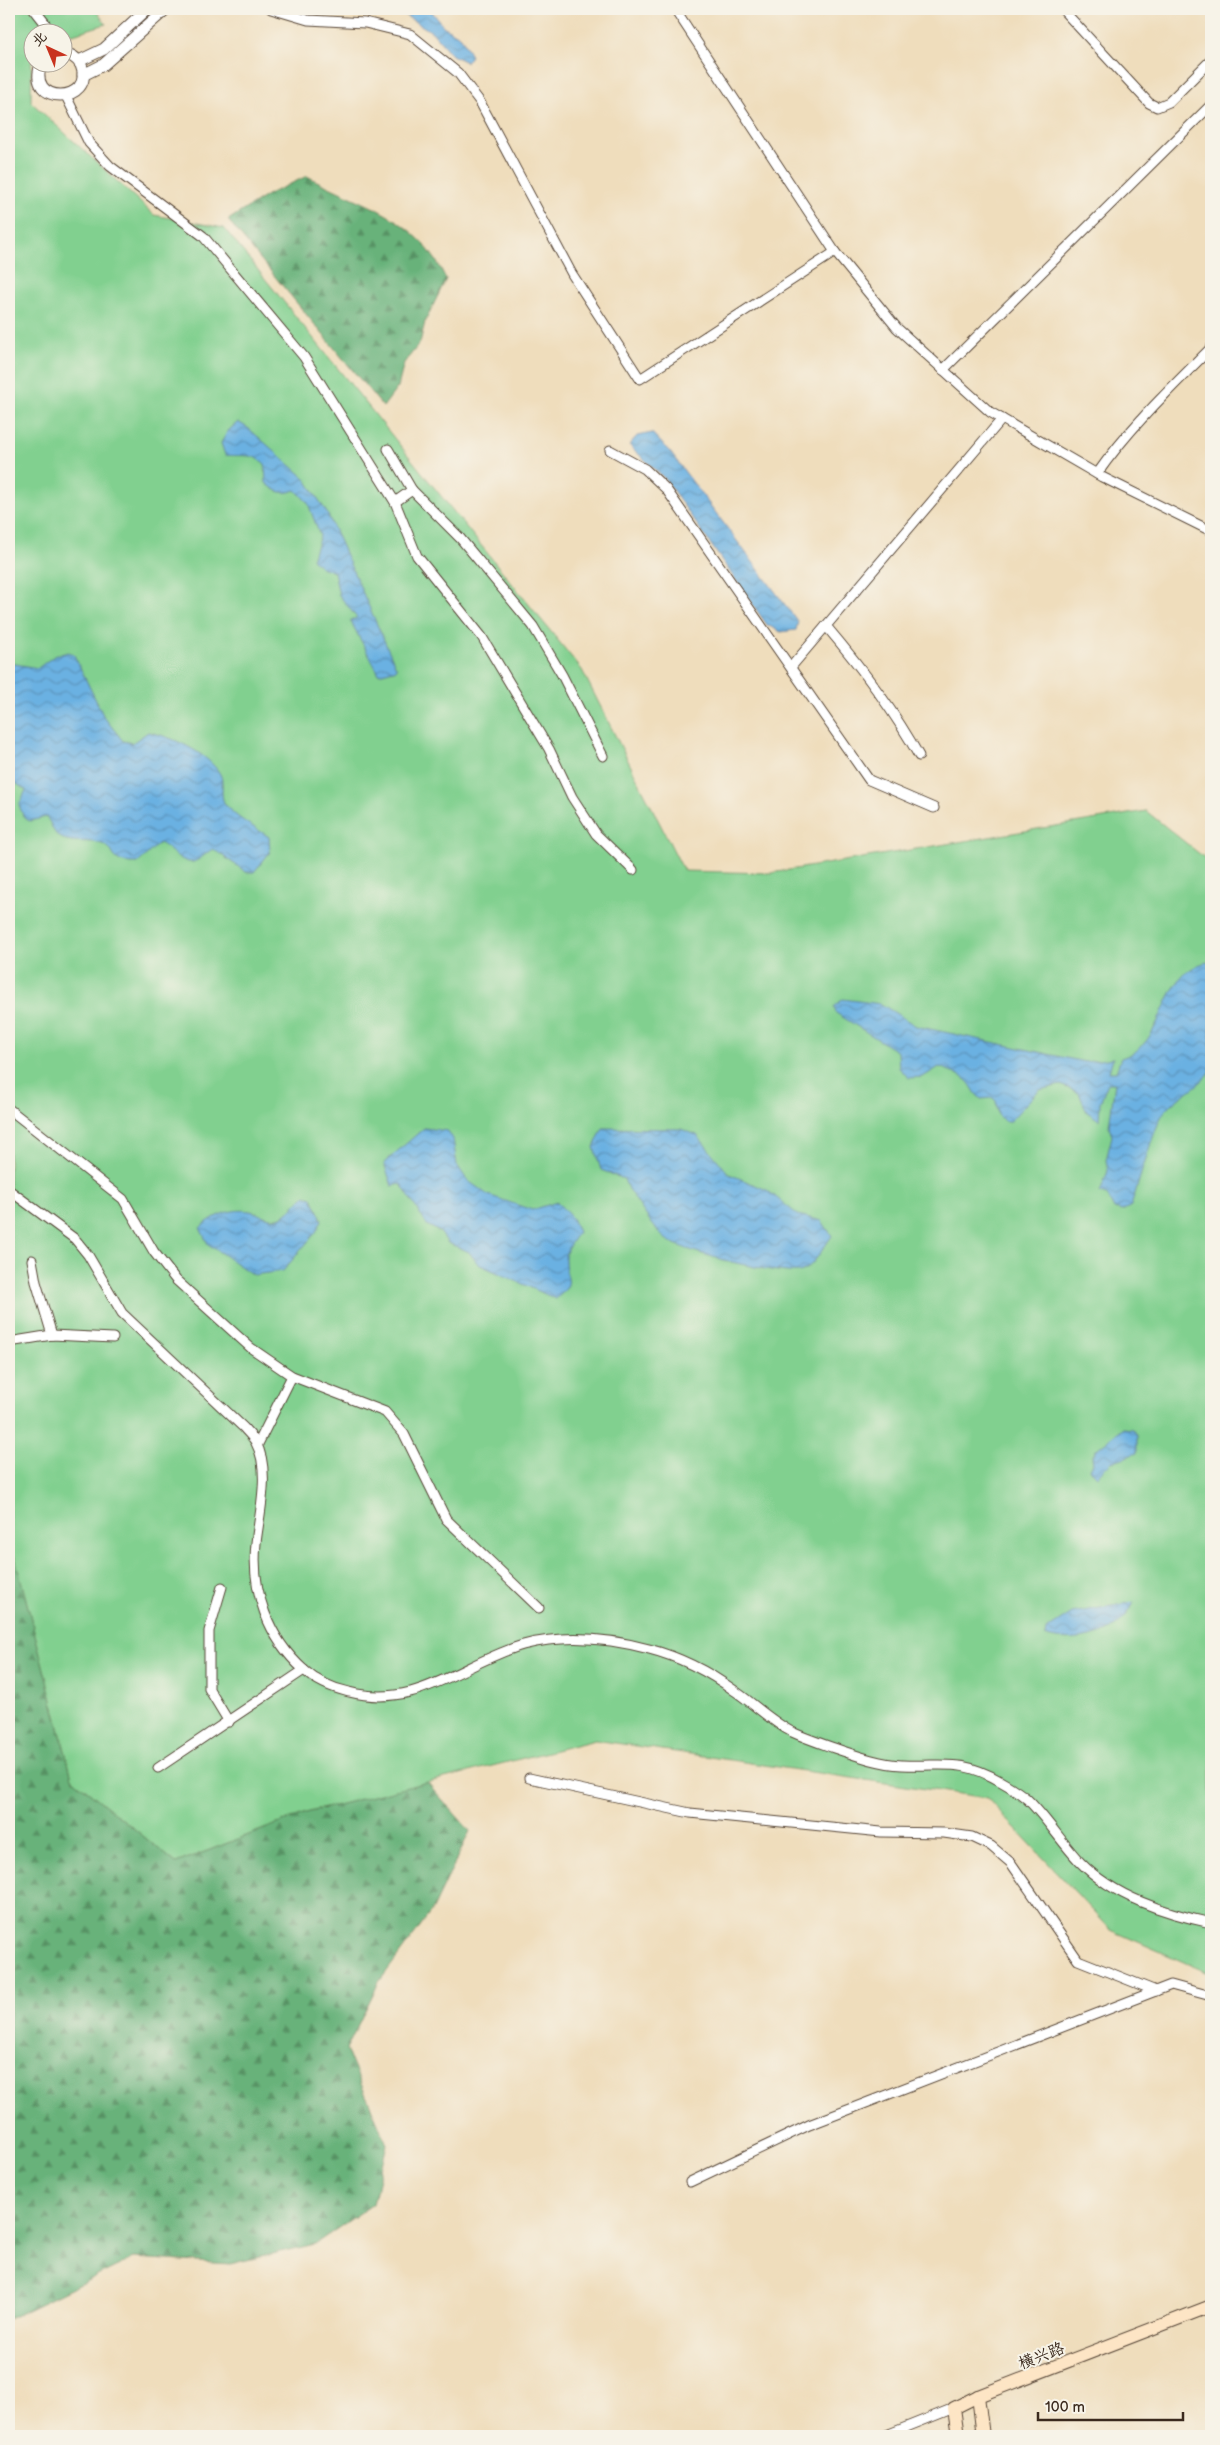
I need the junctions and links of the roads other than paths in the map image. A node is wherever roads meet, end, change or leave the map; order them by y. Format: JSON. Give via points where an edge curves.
{"nodes":[{"id":1,"x":34,"y":9,"type":"edge"},
{"id":2,"x":147,"y":9,"type":"edge"},
{"id":3,"x":166,"y":9,"type":"edge"},
{"id":4,"x":271,"y":9,"type":"edge"},
{"id":5,"x":674,"y":9,"type":"edge"},
{"id":6,"x":1062,"y":9,"type":"edge"},
{"id":7,"x":44,"y":22,"type":"edge"},
{"id":8,"x":72,"y":56,"type":"edge"},
{"id":9,"x":1211,"y":60,"type":"edge"},
{"id":10,"x":79,"y":61,"type":"junction"},
{"id":11,"x":40,"y":72,"type":"edge"},
{"id":12,"x":83,"y":75,"type":"junction"},
{"id":13,"x":66,"y":96,"type":"junction"},
{"id":14,"x":1211,"y":105,"type":"edge"},
{"id":15,"x":835,"y":252,"type":"junction"},
{"id":16,"x":1211,"y":348,"type":"edge"},
{"id":17,"x":943,"y":370,"type":"junction"},
{"id":18,"x":1002,"y":419,"type":"junction"},
{"id":19,"x":388,"y":449,"type":"dead end"},
{"id":20,"x":610,"y":450,"type":"dead end"},
{"id":21,"x":1097,"y":474,"type":"junction"},
{"id":22,"x":412,"y":490,"type":"junction"},
{"id":23,"x":395,"y":502,"type":"junction"},
{"id":24,"x":1211,"y":531,"type":"edge"},
{"id":25,"x":826,"y":626,"type":"junction"},
{"id":26,"x":791,"y":667,"type":"junction"},
{"id":27,"x":603,"y":756,"type":"dead end"},
{"id":28,"x":919,"y":756,"type":"dead end"},
{"id":29,"x":934,"y":808,"type":"dead end"},
{"id":30,"x":633,"y":870,"type":"dead end"},
{"id":31,"x":9,"y":1110,"type":"edge"},
{"id":32,"x":9,"y":1190,"type":"edge"},
{"id":33,"x":32,"y":1260,"type":"dead end"},
{"id":34,"x":52,"y":1335,"type":"junction"},
{"id":35,"x":113,"y":1338,"type":"dead end"},
{"id":36,"x":9,"y":1342,"type":"edge"},
{"id":37,"x":292,"y":1376,"type":"junction"},
{"id":38,"x":258,"y":1444,"type":"junction"},
{"id":39,"x":222,"y":1587,"type":"dead end"},
{"id":40,"x":539,"y":1608,"type":"dead end"},
{"id":41,"x":304,"y":1670,"type":"junction"},
{"id":42,"x":229,"y":1722,"type":"junction"},
{"id":43,"x":158,"y":1768,"type":"dead end"},
{"id":44,"x":528,"y":1778,"type":"dead end"},
{"id":45,"x":1211,"y":1923,"type":"edge"},
{"id":46,"x":1156,"y":1991,"type":"junction"},
{"id":47,"x":1211,"y":1996,"type":"edge"},
{"id":48,"x":690,"y":2182,"type":"dead end"},
{"id":49,"x":1211,"y":2306,"type":"edge"},
{"id":50,"x":978,"y":2396,"type":"junction"},
{"id":51,"x":954,"y":2408,"type":"junction"},
{"id":52,"x":884,"y":2436,"type":"edge"},
{"id":53,"x":958,"y":2436,"type":"edge"},
{"id":54,"x":983,"y":2436,"type":"edge"}],
"edges":[{"from":1,"to":7,"type":"street"},
{"from":2,"to":10,"type":"street","via":[[104,49]]},
{"from":3,"to":12,"type":"street","via":[[103,65]]},
{"from":4,"to":15,"type":"street","via":[[308,20],[365,23],[410,34],[458,73],[480,102],[572,274],[640,379]]},
{"from":5,"to":15,"type":"street"},
{"from":6,"to":9,"type":"street","via":[[1149,103],[1157,107],[1169,102]]},
{"from":8,"to":10,"type":"street"},
{"from":10,"to":12,"type":"street"},
{"from":11,"to":13,"type":"street","via":[[41,84],[51,94]]},
{"from":12,"to":13,"type":"street","via":[[78,88]]},
{"from":13,"to":23,"type":"street","via":[[89,143],[105,161],[203,236],[304,357]]},
{"from":14,"to":17,"type":"street"},
{"from":15,"to":17,"type":"street","via":[[897,328]]},
{"from":16,"to":21,"type":"street","via":[[1110,454]]},
{"from":17,"to":18,"type":"street"},
{"from":18,"to":21,"type":"street"},
{"from":18,"to":25,"type":"street"},
{"from":19,"to":22,"type":"street"},
{"from":20,"to":26,"type":"street","via":[[645,469],[666,489]]},
{"from":21,"to":24,"type":"street"},
{"from":22,"to":23,"type":"street"},
{"from":22,"to":27,"type":"street","via":[[460,538],[533,626]]},
{"from":23,"to":30,"type":"street","via":[[417,556],[482,637],[549,749],[572,797],[596,834]]},
{"from":25,"to":26,"type":"street"},
{"from":25,"to":28,"type":"street","via":[[859,664]]},
{"from":26,"to":29,"type":"street","via":[[869,780]]},
{"from":31,"to":37,"type":"street","via":[[123,1199],[154,1252],[176,1280],[251,1348]]},
{"from":32,"to":38,"type":"street","via":[[75,1239],[122,1313]]},
{"from":33,"to":34,"type":"street"},
{"from":34,"to":35,"type":"street"},
{"from":34,"to":36,"type":"street"},
{"from":37,"to":38,"type":"street"},
{"from":37,"to":40,"type":"street","via":[[385,1412],[404,1434],[446,1518]]},
{"from":38,"to":41,"type":"street","via":[[264,1478],[256,1547],[262,1610],[270,1628]]},
{"from":39,"to":42,"type":"street","via":[[209,1631],[209,1689]]},
{"from":41,"to":42,"type":"street"},
{"from":41,"to":45,"type":"street","via":[[327,1686],[386,1697],[433,1686],[524,1645],[564,1638],[618,1640],[664,1653],[710,1674],[792,1732],[854,1755],[899,1765],[948,1763],[982,1771],[1027,1799],[1082,1864],[1105,1884],[1169,1914]]},
{"from":42,"to":43,"type":"street"},
{"from":44,"to":46,"type":"street","via":[[690,1812],[881,1832],[944,1832],[972,1837],[991,1846],[1011,1863],[1078,1960]]},
{"from":46,"to":47,"type":"street","via":[[1171,1985]]},
{"from":46,"to":48,"type":"street","via":[[809,2125]]},
{"from":49,"to":50,"type":"main road","name":"横兴路"},
{"from":50,"to":51,"type":"main road","name":"横兴路"},
{"from":50,"to":54,"type":"main road"},
{"from":51,"to":52,"type":"street","name":"横兴路"},
{"from":51,"to":53,"type":"main road"}]}
